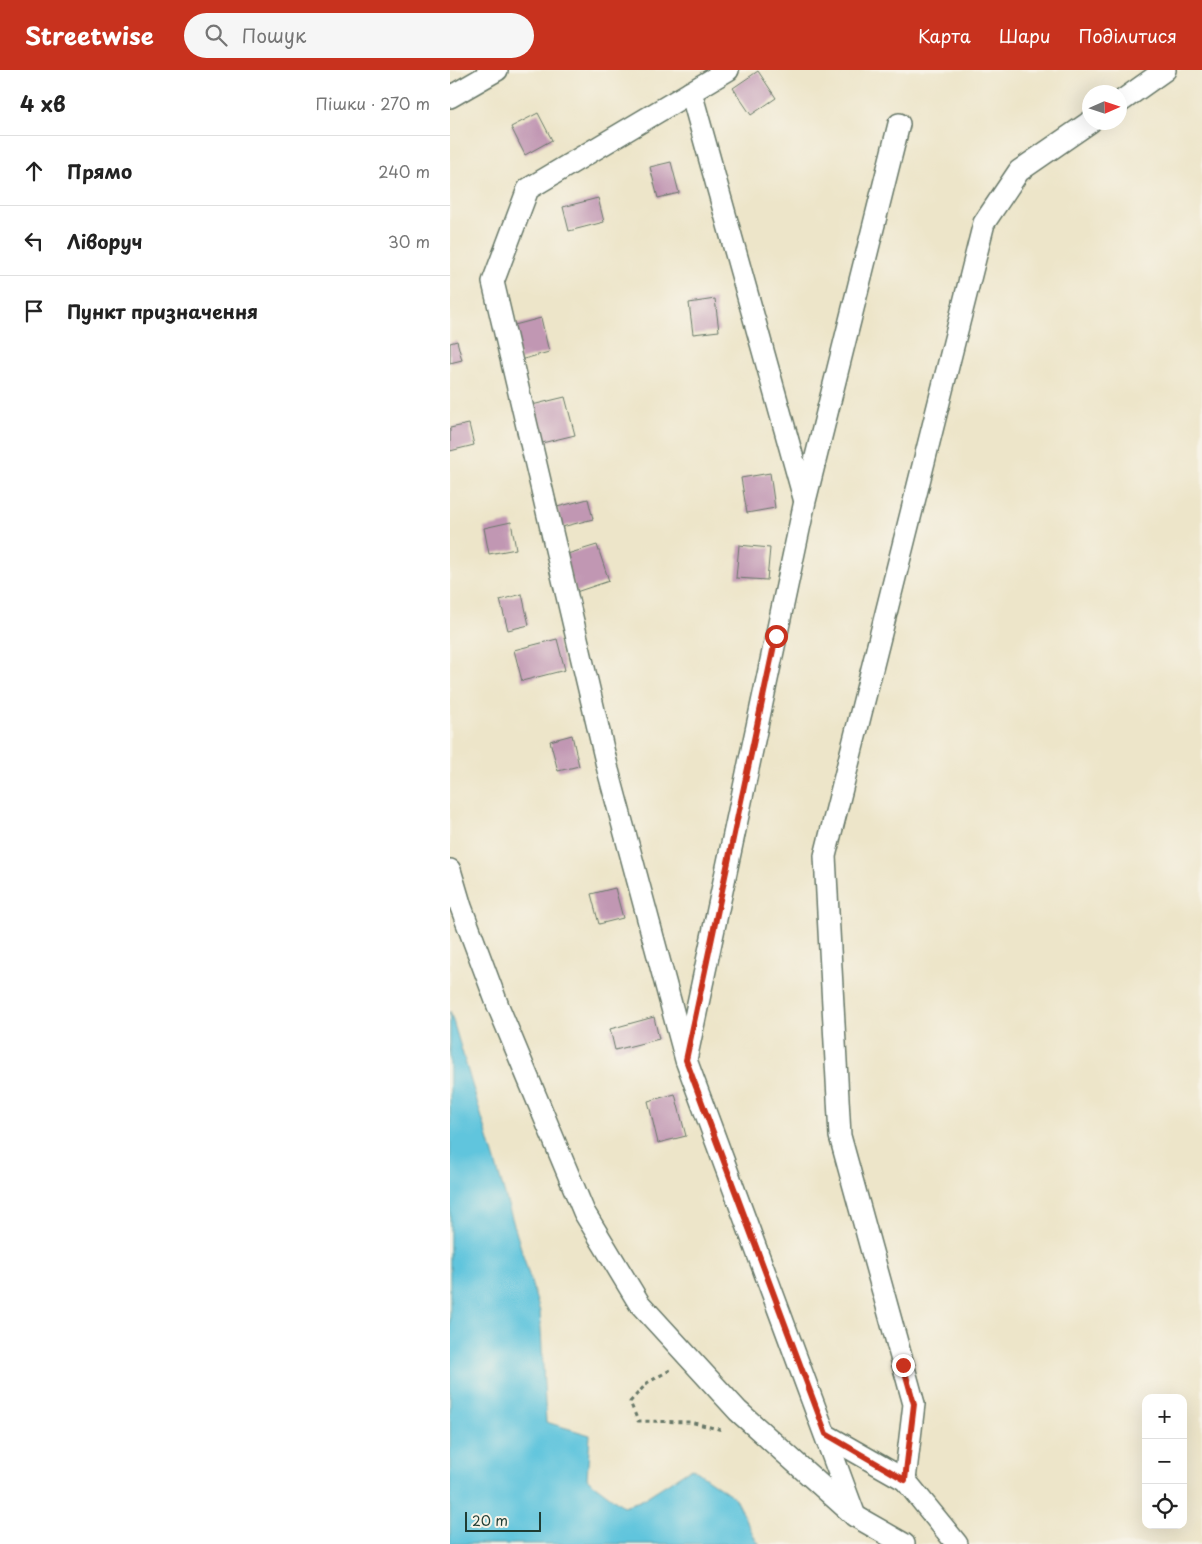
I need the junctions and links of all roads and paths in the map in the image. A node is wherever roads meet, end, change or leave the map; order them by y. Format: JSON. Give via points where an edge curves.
{"nodes":[{"id":1,"x":497,"y":70,"type":"edge"},
{"id":2,"x":728,"y":70,"type":"edge"},
{"id":3,"x":1165,"y":70,"type":"edge"},
{"id":4,"x":691,"y":92,"type":"junction"},
{"id":5,"x":450,"y":97,"type":"edge"},
{"id":6,"x":1127,"y":97,"type":"edge"},
{"id":7,"x":899,"y":124,"type":"dead end"},
{"id":8,"x":1082,"y":128,"type":"edge"},
{"id":9,"x":805,"y":501,"type":"junction"},
{"id":10,"x":450,"y":870,"type":"edge"},
{"id":11,"x":686,"y":1060,"type":"junction"},
{"id":12,"x":690,"y":1359,"type":"junction"},
{"id":13,"x":727,"y":1431,"type":"dead end"},
{"id":14,"x":826,"y":1434,"type":"junction"},
{"id":15,"x":905,"y":1480,"type":"junction"},
{"id":16,"x":855,"y":1516,"type":"junction"},
{"id":17,"x":904,"y":1544,"type":"edge"},
{"id":18,"x":957,"y":1544,"type":"edge"}],
"edges":[{"from":1,"to":5,"type":"street"},
{"from":2,"to":4,"type":"street"},
{"from":3,"to":6,"type":"street"},
{"from":4,"to":9,"type":"street"},
{"from":4,"to":11,"type":"street","via":[[528,189],[493,282],[608,770]]},
{"from":7,"to":9,"type":"street"},
{"from":8,"to":15,"type":"street","via":[[1019,171],[984,223],[825,856],[840,1136],[914,1404]]},
{"from":9,"to":11,"type":"street"},
{"from":10,"to":12,"type":"street","via":[[498,1006],[584,1212],[639,1304]]},
{"from":11,"to":14,"type":"street"},
{"from":12,"to":13,"type":"path","via":[[646,1382],[630,1402],[638,1421],[690,1422]]},
{"from":12,"to":16,"type":"street","via":[[738,1411]]},
{"from":14,"to":15,"type":"street"},
{"from":14,"to":16,"type":"street"},
{"from":15,"to":18,"type":"street"},
{"from":16,"to":17,"type":"street"}]}
